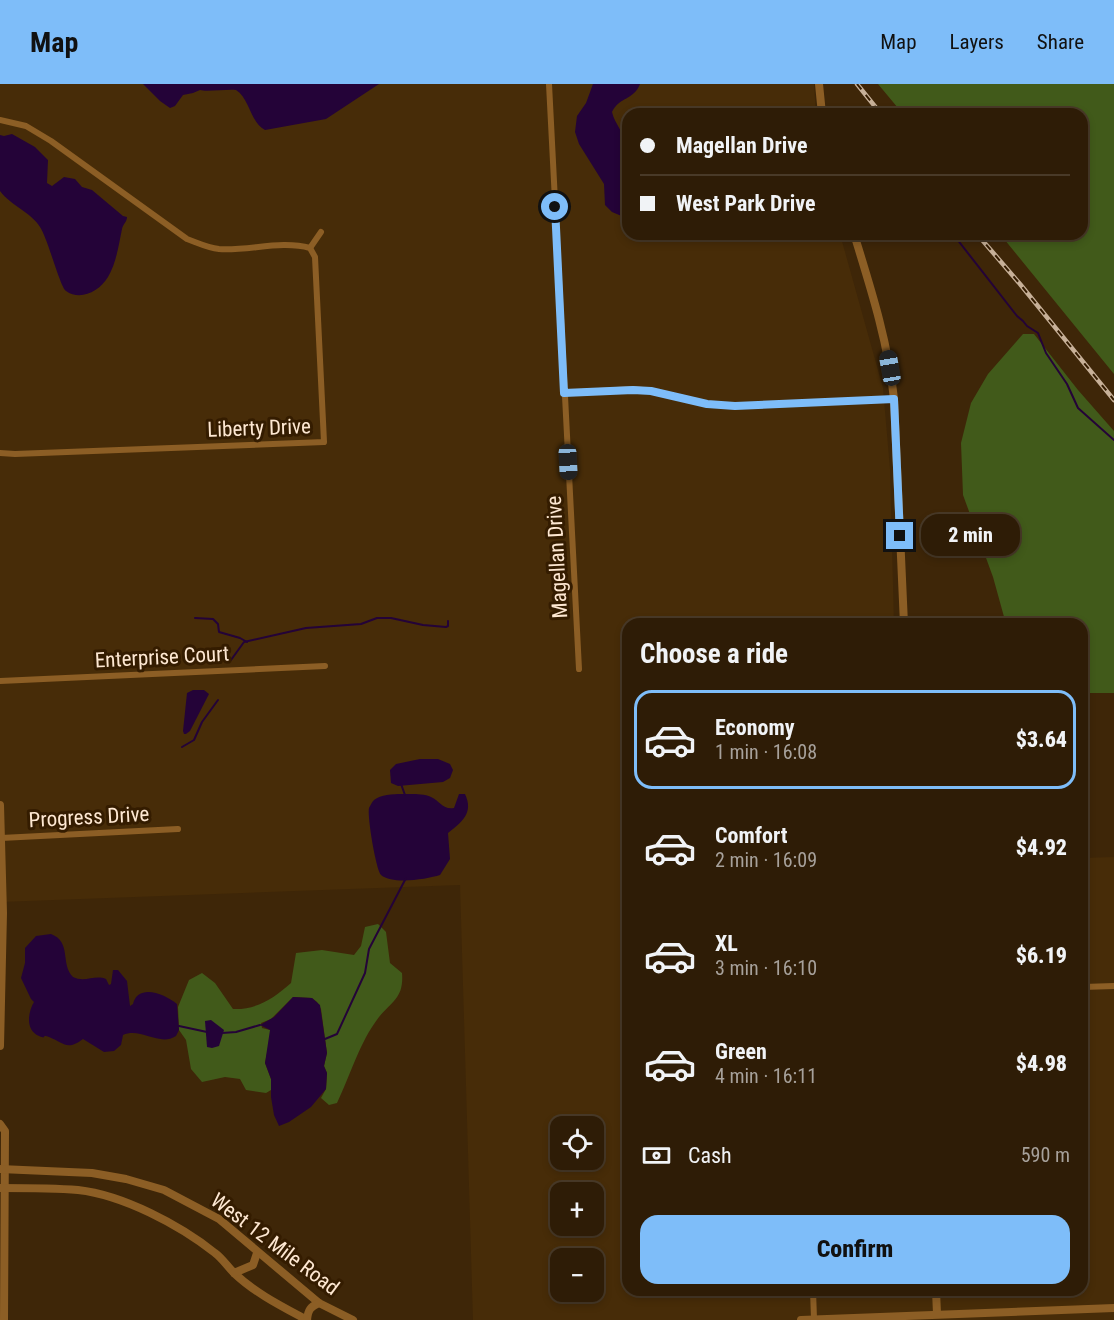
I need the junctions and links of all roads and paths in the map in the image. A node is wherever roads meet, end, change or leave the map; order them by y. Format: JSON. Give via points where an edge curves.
{"nodes":[{"id":1,"x":549,"y":84,"type":"edge"},
{"id":2,"x":819,"y":84,"type":"edge"},
{"id":3,"x":821,"y":108,"type":"edge"},
{"id":4,"x":0,"y":120,"type":"edge"},
{"id":5,"x":321,"y":232,"type":"dead end"},
{"id":6,"x":856,"y":240,"type":"edge"},
{"id":7,"x":310,"y":248,"type":"junction"},
{"id":8,"x":564,"y":393,"type":"junction"},
{"id":9,"x":894,"y":399,"type":"junction"},
{"id":10,"x":0,"y":453,"type":"edge"},
{"id":11,"x":904,"y":618,"type":"edge"},
{"id":12,"x":325,"y":666,"type":"dead end"},
{"id":13,"x":579,"y":669,"type":"dead end"},
{"id":14,"x":0,"y":681,"type":"edge"},
{"id":15,"x":0,"y":805,"type":"edge"},
{"id":16,"x":178,"y":829,"type":"dead end"},
{"id":17,"x":1,"y":838,"type":"edge"},
{"id":18,"x":1114,"y":986,"type":"edge"},
{"id":19,"x":1088,"y":987,"type":"edge"},
{"id":20,"x":0,"y":1046,"type":"edge"},
{"id":21,"x":0,"y":1124,"type":"edge"},
{"id":22,"x":3,"y":1169,"type":"edge"},
{"id":23,"x":2,"y":1188,"type":"edge"},
{"id":24,"x":257,"y":1253,"type":"junction"},
{"id":25,"x":234,"y":1273,"type":"junction"},
{"id":26,"x":813,"y":1296,"type":"edge"},
{"id":27,"x":936,"y":1296,"type":"edge"},
{"id":28,"x":319,"y":1303,"type":"junction"},
{"id":29,"x":1114,"y":1308,"type":"edge"},
{"id":30,"x":937,"y":1314,"type":"junction"},
{"id":31,"x":814,"y":1319,"type":"edge"},
{"id":32,"x":4,"y":1320,"type":"edge"},
{"id":33,"x":307,"y":1320,"type":"edge"},
{"id":34,"x":353,"y":1320,"type":"edge"},
{"id":35,"x":801,"y":1320,"type":"edge"}],
"edges":[{"from":1,"to":8,"type":"street","name":"Magellan Drive"},
{"from":2,"to":3,"type":"main road"},
{"from":4,"to":7,"type":"street","via":[[26,126],[51,141],[187,239],[206,247]]},
{"from":5,"to":7,"type":"street"},
{"from":6,"to":9,"type":"main road","via":[[884,336]]},
{"from":7,"to":10,"type":"street","name":"Liberty Drive","via":[[315,257],[324,442]]},
{"from":8,"to":9,"type":"street","via":[[651,391],[735,406]]},
{"from":8,"to":13,"type":"street","name":"Magellan Drive"},
{"from":9,"to":11,"type":"main road"},
{"from":12,"to":14,"type":"street","name":"Enterprise Court"},
{"from":15,"to":17,"type":"main road"},
{"from":16,"to":17,"type":"street","name":"Progress Drive"},
{"from":17,"to":20,"type":"main road"},
{"from":18,"to":19,"type":"street"},
{"from":21,"to":22,"type":"main road","via":[[4,1131]]},
{"from":22,"to":23,"type":"main road"},
{"from":22,"to":24,"type":"main road","name":"West 12 Mile Road","via":[[92,1173],[164,1190],[219,1219]]},
{"from":23,"to":25,"type":"main road","name":"West 12 Mile Road","via":[[79,1190],[113,1198],[198,1240]]},
{"from":23,"to":32,"type":"main road"},
{"from":24,"to":25,"type":"main road","via":[[253,1265]]},
{"from":24,"to":28,"type":"main road","name":"West 12 Mile Road"},
{"from":25,"to":33,"type":"main road","name":"West 12 Mile Road","via":[[270,1300]]},
{"from":26,"to":31,"type":"street"},
{"from":27,"to":30,"type":"main road"},
{"from":28,"to":33,"type":"main road","via":[[308,1311]]},
{"from":28,"to":34,"type":"main road","name":"West 12 Mile Road"},
{"from":29,"to":30,"type":"main road"},
{"from":30,"to":31,"type":"main road"},
{"from":31,"to":35,"type":"main road"}]}
